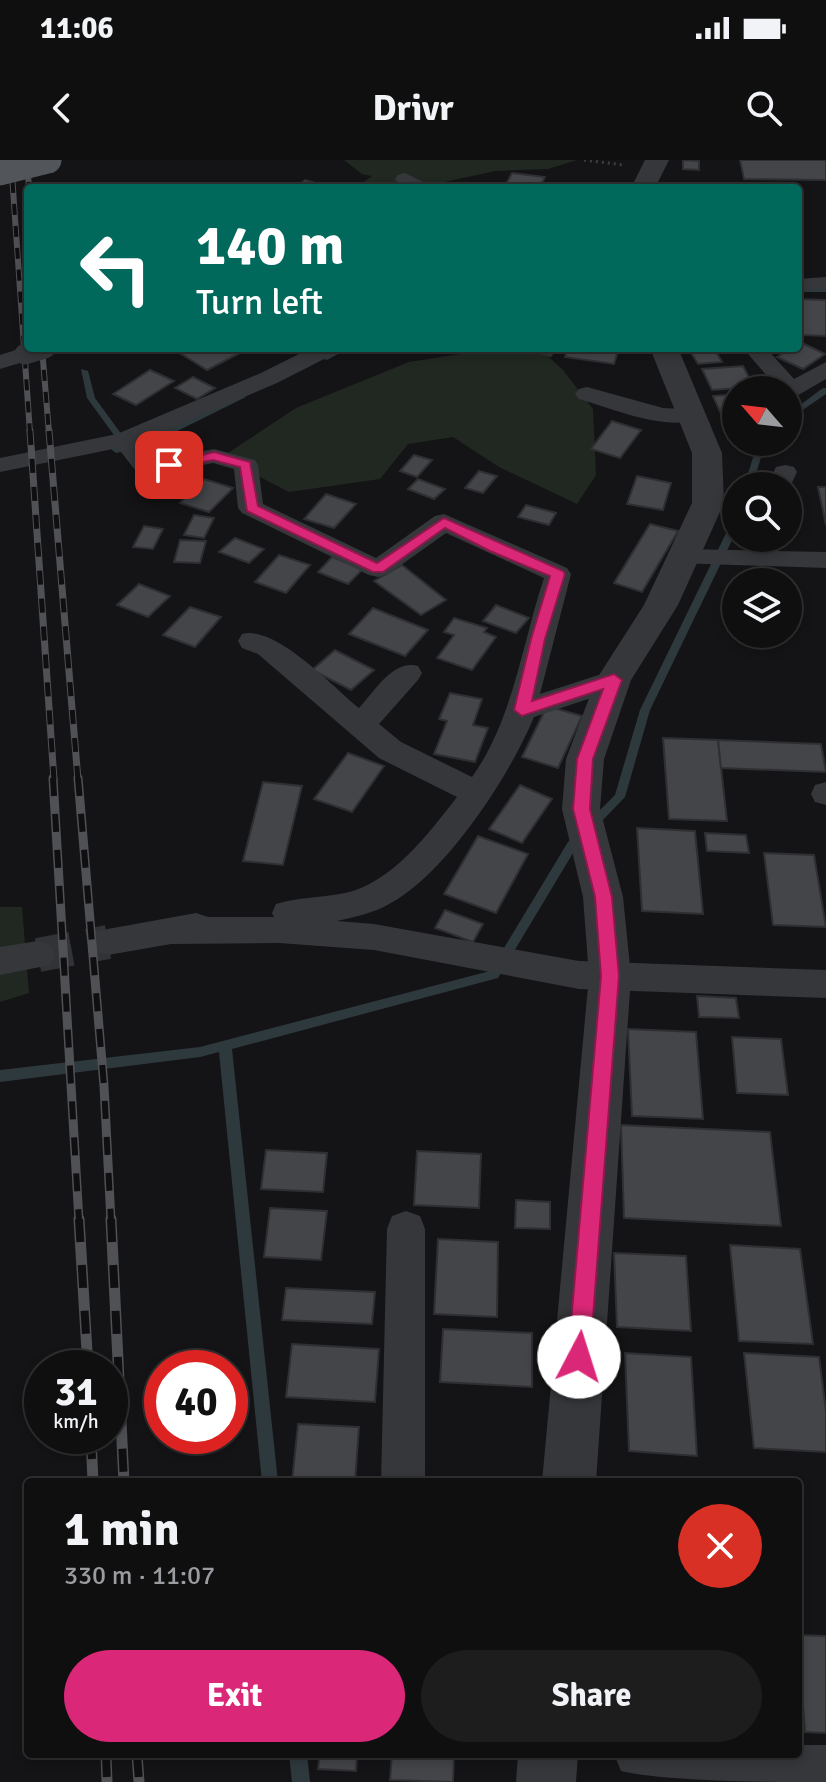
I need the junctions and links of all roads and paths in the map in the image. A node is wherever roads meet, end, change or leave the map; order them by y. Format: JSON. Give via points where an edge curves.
{"nodes":[{"id":1,"x":48,"y":160,"type":"edge"},
{"id":2,"x":657,"y":160,"type":"edge"},
{"id":3,"x":0,"y":172,"type":"edge"},
{"id":4,"x":645,"y":184,"type":"edge"},
{"id":5,"x":826,"y":283,"type":"edge"},
{"id":6,"x":802,"y":285,"type":"edge"},
{"id":7,"x":32,"y":352,"type":"edge"},
{"id":8,"x":320,"y":352,"type":"edge"},
{"id":9,"x":666,"y":352,"type":"edge"},
{"id":10,"x":757,"y":352,"type":"edge"},
{"id":11,"x":0,"y":362,"type":"edge"},
{"id":12,"x":826,"y":369,"type":"edge"},
{"id":13,"x":777,"y":376,"type":"edge"},
{"id":14,"x":802,"y":384,"type":"edge"},
{"id":15,"x":587,"y":394,"type":"dead end"},
{"id":16,"x":692,"y":415,"type":"junction"},
{"id":17,"x":120,"y":443,"type":"junction"},
{"id":18,"x":0,"y":465,"type":"edge"},
{"id":19,"x":802,"y":551,"type":"edge"},
{"id":20,"x":769,"y":552,"type":"edge"},
{"id":21,"x":693,"y":557,"type":"junction"},
{"id":22,"x":826,"y":560,"type":"edge"},
{"id":23,"x":252,"y":641,"type":"dead end"},
{"id":24,"x":408,"y":673,"type":"dead end"},
{"id":25,"x":614,"y":680,"type":"junction"},
{"id":26,"x":522,"y":710,"type":"junction"},
{"id":27,"x":360,"y":726,"type":"junction"},
{"id":28,"x":477,"y":793,"type":"junction"},
{"id":29,"x":173,"y":931,"type":"junction"},
{"id":30,"x":108,"y":942,"type":"tunnel mouth"},
{"id":31,"x":38,"y":955,"type":"tunnel mouth"},
{"id":32,"x":0,"y":961,"type":"edge"},
{"id":33,"x":610,"y":976,"type":"junction"},
{"id":34,"x":826,"y":984,"type":"edge"},
{"id":35,"x":406,"y":1229,"type":"dead end"},
{"id":36,"x":403,"y":1478,"type":"edge"},
{"id":37,"x":569,"y":1478,"type":"edge"},
{"id":38,"x":548,"y":1758,"type":"edge"},
{"id":39,"x":663,"y":1758,"type":"edge"},
{"id":40,"x":826,"y":1770,"type":"edge"},
{"id":41,"x":769,"y":1775,"type":"edge"},
{"id":42,"x":546,"y":1782,"type":"edge"}],
"edges":[{"from":1,"to":3,"type":"main road","bridge":true},
{"from":2,"to":4,"type":"street"},
{"from":5,"to":6,"type":"street"},
{"from":7,"to":11,"type":"street","bridge":true},
{"from":8,"to":17,"type":"street"},
{"from":9,"to":16,"type":"street"},
{"from":10,"to":13,"type":"street"},
{"from":12,"to":14,"type":"street"},
{"from":15,"to":16,"type":"street","via":[[662,415]]},
{"from":16,"to":21,"type":"street","via":[[707,453],[708,503]]},
{"from":17,"to":18,"type":"street"},
{"from":17,"to":26,"type":"street","via":[[147,469],[214,456],[246,465],[251,508],[378,569],[444,522],[558,574]]},
{"from":19,"to":22,"type":"street"},
{"from":20,"to":21,"type":"street","via":[[742,558]]},
{"from":21,"to":25,"type":"street"},
{"from":23,"to":27,"type":"street","via":[[268,647]]},
{"from":24,"to":27,"type":"street"},
{"from":25,"to":26,"type":"street"},
{"from":25,"to":33,"type":"street","via":[[585,759],[585,829],[603,897]]},
{"from":26,"to":28,"type":"street"},
{"from":27,"to":28,"type":"street","via":[[390,750]]},
{"from":28,"to":29,"type":"street","via":[[414,865],[381,893],[338,910],[235,916]]},
{"from":29,"to":30,"type":"street"},
{"from":29,"to":33,"type":"street","via":[[279,930],[374,937],[579,975]]},
{"from":31,"to":32,"type":"street"},
{"from":33,"to":34,"type":"street"},
{"from":33,"to":37,"type":"street"},
{"from":35,"to":36,"type":"street"},
{"from":38,"to":42,"type":"street"},
{"from":39,"to":41,"type":"street"},
{"from":40,"to":41,"type":"street"}]}
